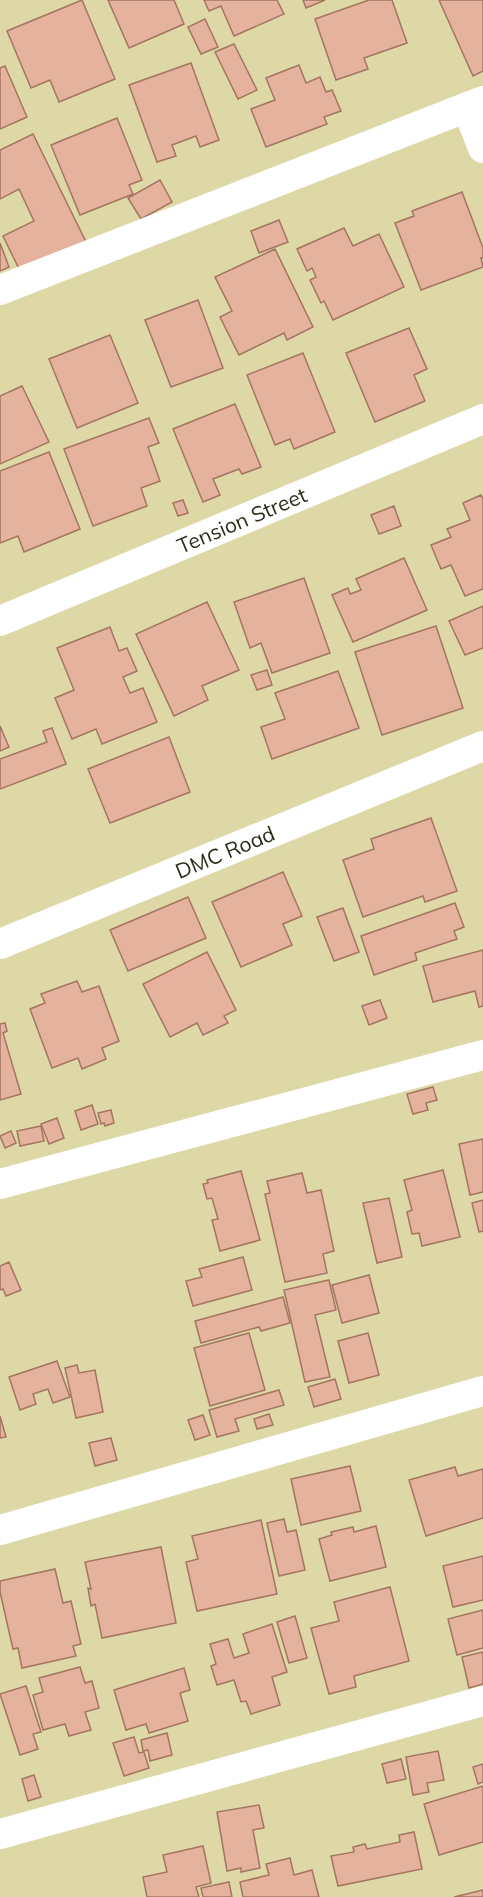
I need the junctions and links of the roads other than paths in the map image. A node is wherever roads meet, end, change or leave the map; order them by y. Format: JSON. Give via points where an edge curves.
{"nodes":[{"id":1,"x":475,"y":104,"type":"edge"},
{"id":2,"x":483,"y":147,"type":"edge"},
{"id":3,"x":0,"y":290,"type":"edge"},
{"id":4,"x":483,"y":418,"type":"edge"},
{"id":5,"x":0,"y":621,"type":"edge"},
{"id":6,"x":483,"y":746,"type":"edge"},
{"id":7,"x":0,"y":944,"type":"edge"},
{"id":8,"x":483,"y":1055,"type":"edge"},
{"id":9,"x":0,"y":1184,"type":"edge"},
{"id":10,"x":483,"y":1391,"type":"edge"},
{"id":11,"x":0,"y":1530,"type":"edge"},
{"id":12,"x":483,"y":1701,"type":"edge"},
{"id":13,"x":0,"y":1834,"type":"edge"}],
"edges":[{"from":1,"to":2,"type":"street"},
{"from":1,"to":3,"type":"street"},
{"from":4,"to":5,"type":"street","name":"Tension Street"},
{"from":6,"to":7,"type":"street","name":"DMC Road"},
{"from":8,"to":9,"type":"street"},
{"from":10,"to":11,"type":"street"},
{"from":12,"to":13,"type":"street"}]}
